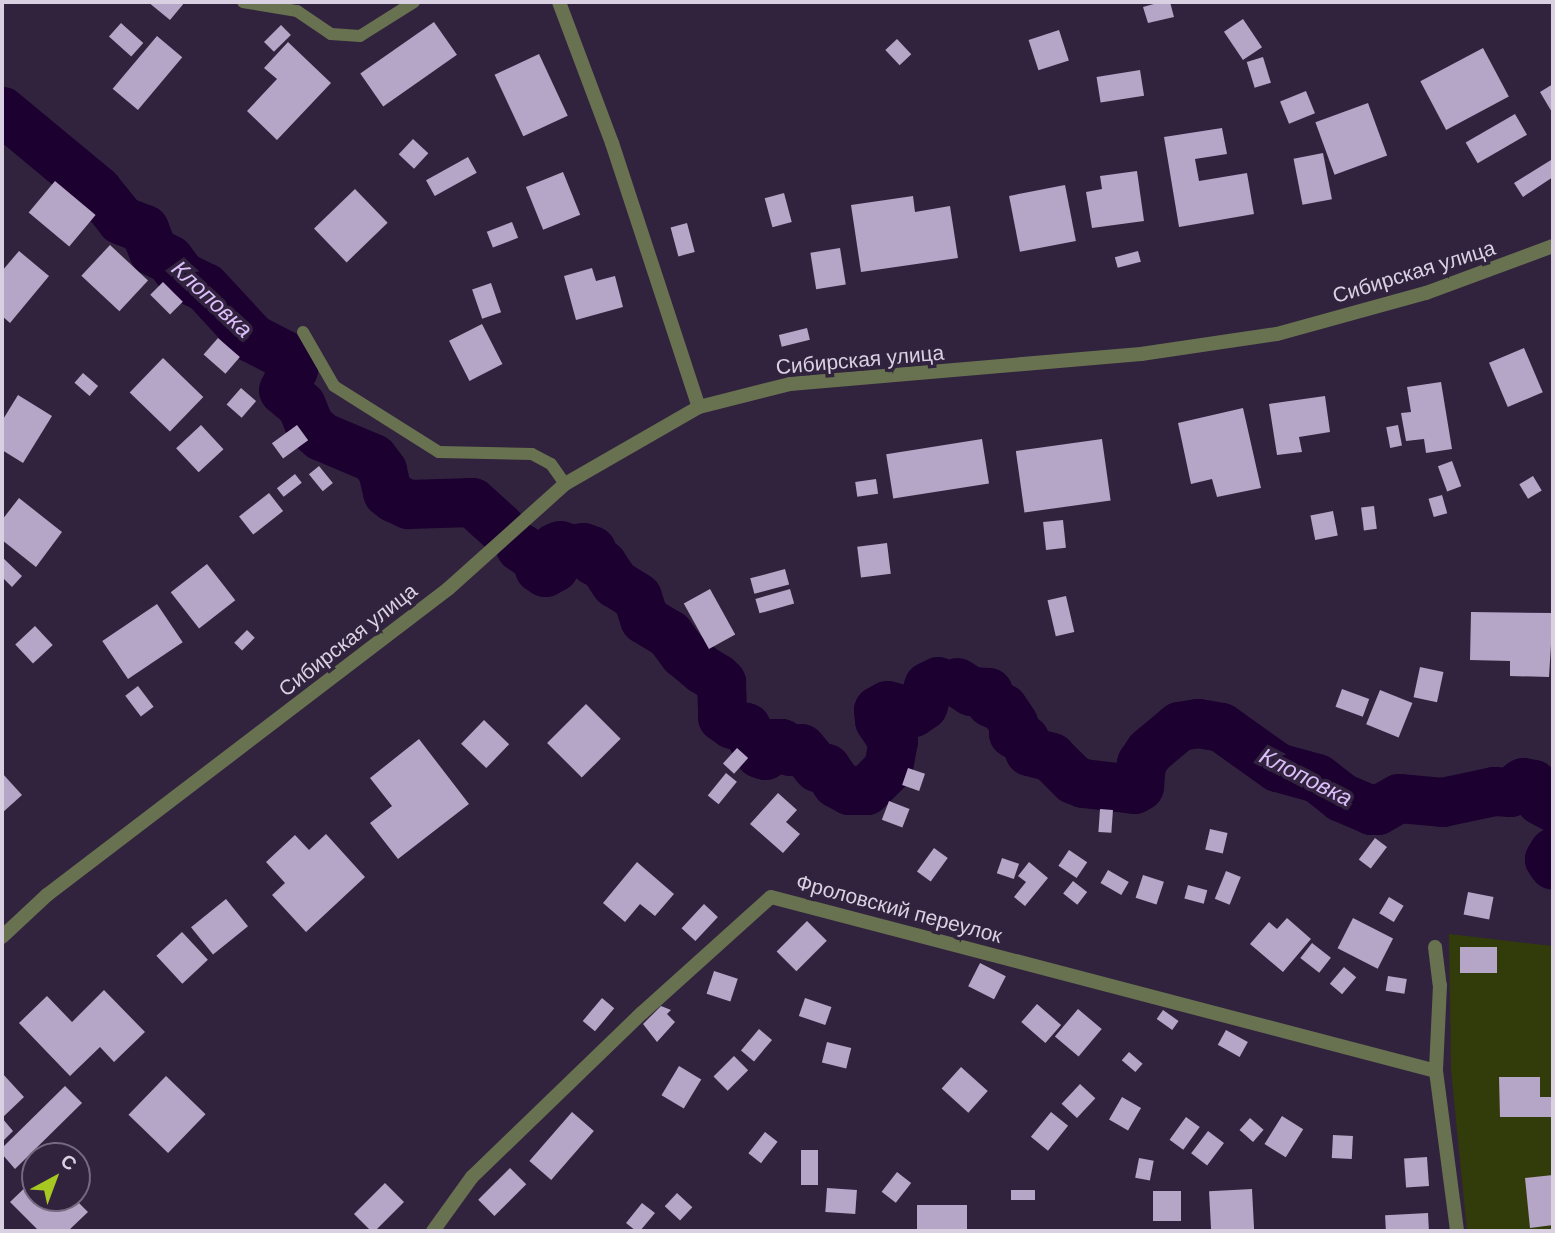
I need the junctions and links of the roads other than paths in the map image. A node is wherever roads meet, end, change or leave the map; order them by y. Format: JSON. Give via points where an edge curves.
{"nodes":[{"id":1,"x":243,"y":2,"type":"edge"},
{"id":2,"x":414,"y":2,"type":"edge"},
{"id":3,"x":559,"y":2,"type":"edge"},
{"id":4,"x":1553,"y":246,"type":"edge"},
{"id":5,"x":303,"y":331,"type":"dead end"},
{"id":6,"x":699,"y":407,"type":"junction"},
{"id":7,"x":565,"y":484,"type":"junction"},
{"id":8,"x":2,"y":937,"type":"edge"},
{"id":9,"x":1435,"y":947,"type":"dead end"},
{"id":10,"x":1436,"y":1071,"type":"junction"},
{"id":11,"x":433,"y":1231,"type":"edge"},
{"id":12,"x":1457,"y":1231,"type":"edge"}],
"edges":[{"from":1,"to":2,"type":"lane","via":[[297,11],[331,34],[360,36]]},
{"from":3,"to":6,"type":"street","via":[[612,143]]},
{"from":4,"to":6,"type":"street","name":"Сибирская улица","via":[[1426,293],[1277,334],[1142,354],[790,384]]},
{"from":5,"to":7,"type":"lane","via":[[334,386],[439,452],[532,454],[551,464]]},
{"from":6,"to":7,"type":"street","name":"Сибирская улица"},
{"from":7,"to":8,"type":"street","name":"Сибирская улица","via":[[448,589],[47,895]]},
{"from":9,"to":10,"type":"street","via":[[1440,985]]},
{"from":10,"to":11,"type":"street","name":"Фроловский переулок","via":[[771,897],[642,1013],[472,1177]]},
{"from":10,"to":12,"type":"street"}]}
